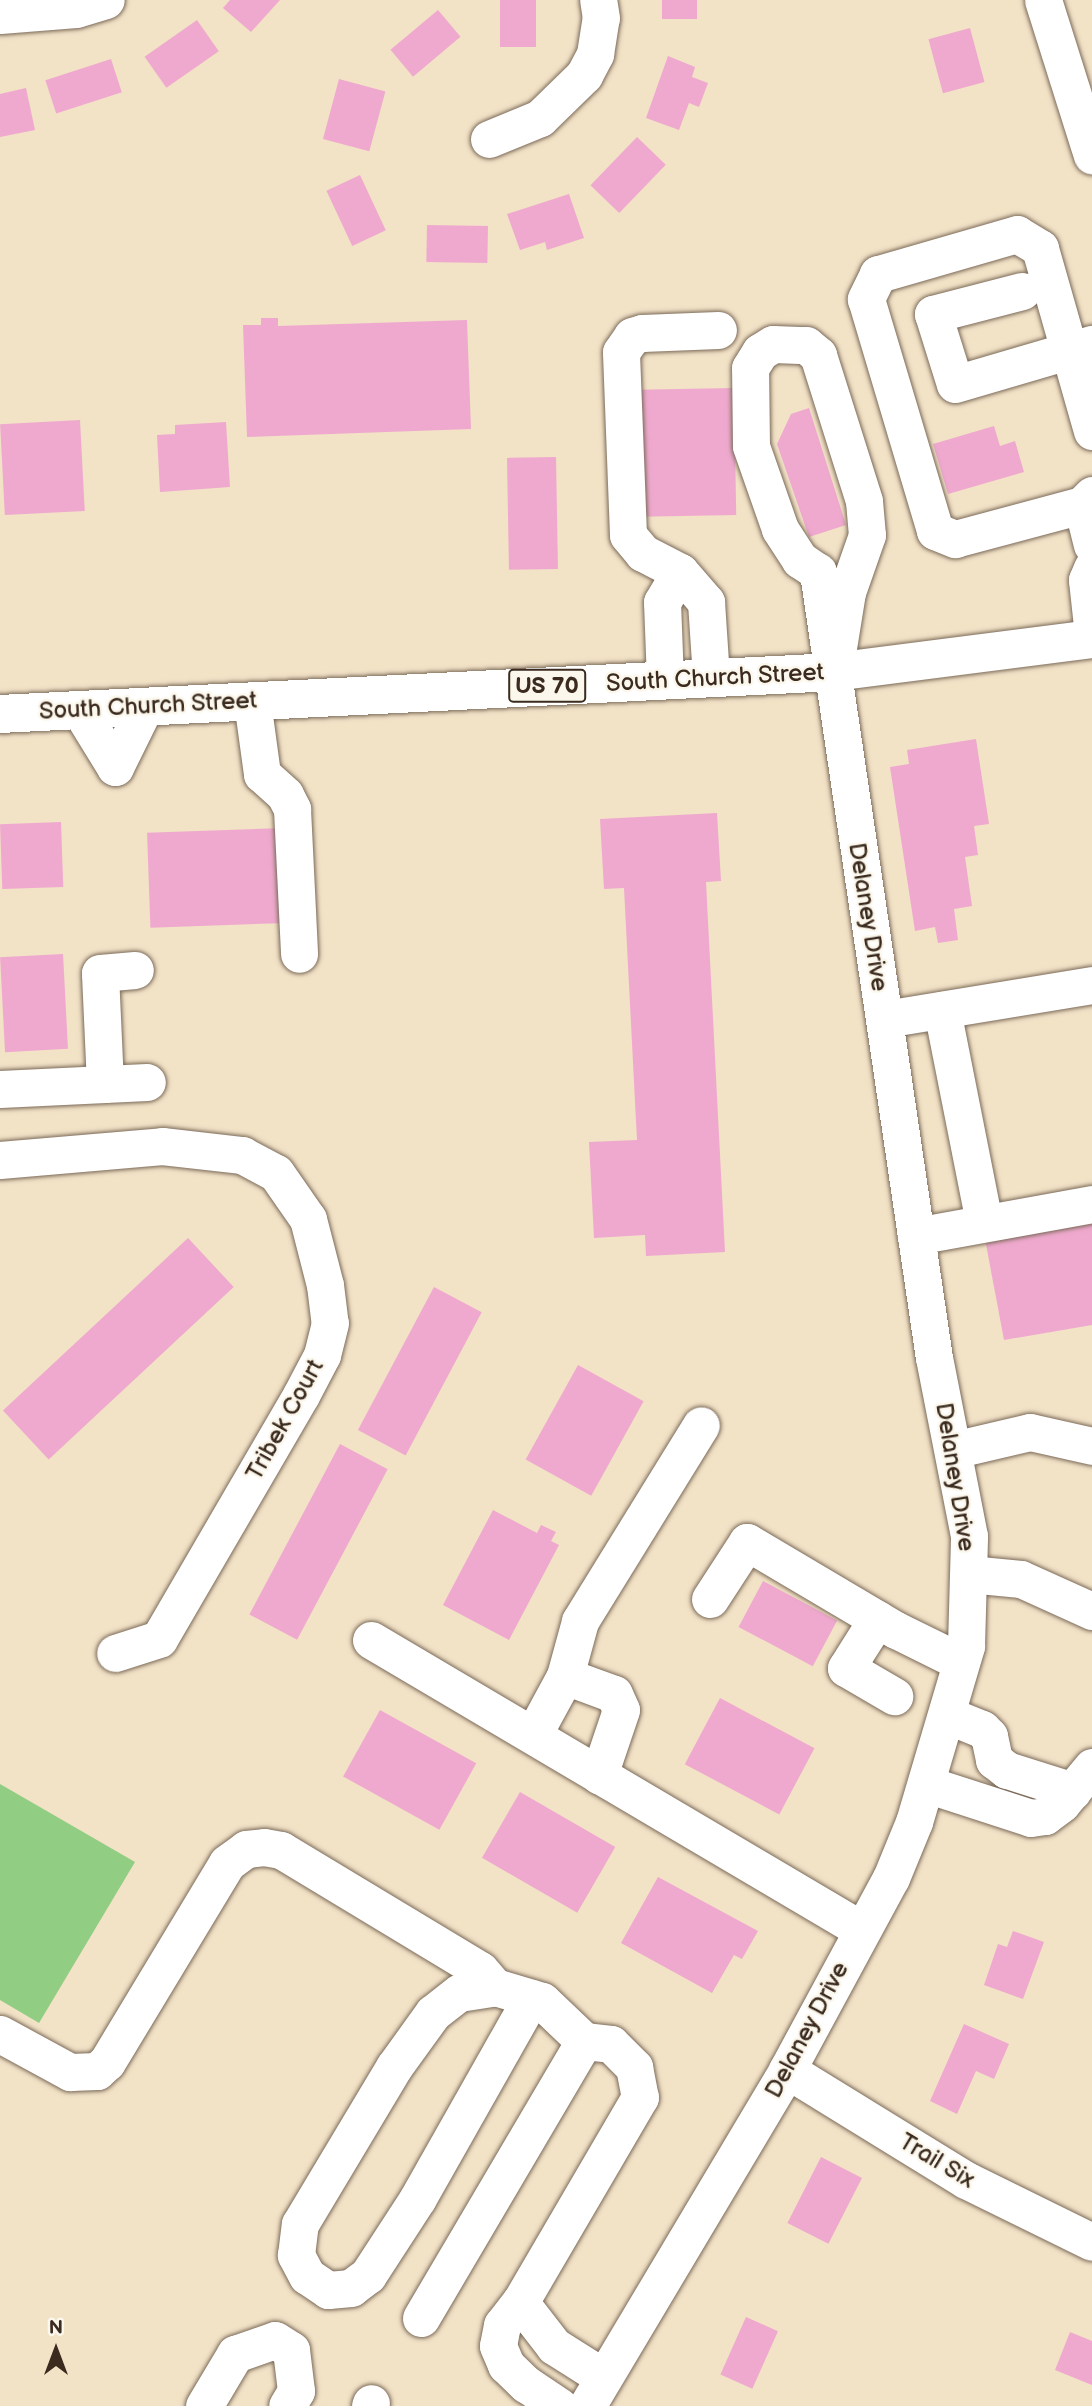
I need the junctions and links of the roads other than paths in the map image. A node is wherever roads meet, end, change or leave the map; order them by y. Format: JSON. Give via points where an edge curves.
{"nodes":[{"id":1,"x":106,"y":0,"type":"edge"},
{"id":2,"x":598,"y":0,"type":"edge"},
{"id":3,"x":1043,"y":0,"type":"edge"},
{"id":4,"x":0,"y":15,"type":"edge"},
{"id":5,"x":489,"y":139,"type":"dead end"},
{"id":6,"x":1092,"y":153,"type":"edge"},
{"id":7,"x":1022,"y":291,"type":"dead end"},
{"id":8,"x":718,"y":330,"type":"dead end"},
{"id":9,"x":1081,"y":347,"type":"edge"},
{"id":10,"x":1092,"y":430,"type":"edge"},
{"id":11,"x":1087,"y":500,"type":"edge"},
{"id":12,"x":1092,"y":545,"type":"edge"},
{"id":13,"x":1092,"y":568,"type":"edge"},
{"id":14,"x":680,"y":572,"type":"junction"},
{"id":15,"x":1092,"y":626,"type":"edge"},
{"id":16,"x":1092,"y":639,"type":"edge"},
{"id":17,"x":834,"y":672,"type":"junction"},
{"id":18,"x":711,"y":678,"type":"junction"},
{"id":19,"x":665,"y":680,"type":"junction"},
{"id":20,"x":252,"y":701,"type":"junction"},
{"id":21,"x":145,"y":706,"type":"junction"},
{"id":22,"x":80,"y":709,"type":"junction"},
{"id":23,"x":0,"y":714,"type":"edge"},
{"id":24,"x":299,"y":954,"type":"dead end"},
{"id":25,"x":135,"y":970,"type":"dead end"},
{"id":26,"x":1092,"y":985,"type":"edge"},
{"id":27,"x":942,"y":1010,"type":"junction"},
{"id":28,"x":885,"y":1019,"type":"junction"},
{"id":29,"x":147,"y":1082,"type":"dead end"},
{"id":30,"x":105,"y":1084,"type":"junction"},
{"id":31,"x":0,"y":1089,"type":"edge"},
{"id":32,"x":0,"y":1160,"type":"edge"},
{"id":33,"x":1092,"y":1203,"type":"edge"},
{"id":34,"x":984,"y":1223,"type":"junction"},
{"id":35,"x":916,"y":1236,"type":"junction"},
{"id":36,"x":701,"y":1425,"type":"dead end"},
{"id":37,"x":1092,"y":1446,"type":"edge"},
{"id":38,"x":953,"y":1450,"type":"junction"},
{"id":39,"x":969,"y":1574,"type":"junction"},
{"id":40,"x":710,"y":1599,"type":"dead end"},
{"id":41,"x":1092,"y":1611,"type":"edge"},
{"id":42,"x":877,"y":1619,"type":"junction"},
{"id":43,"x":371,"y":1640,"type":"dead end"},
{"id":44,"x":115,"y":1653,"type":"dead end"},
{"id":45,"x":961,"y":1662,"type":"junction"},
{"id":46,"x":565,"y":1676,"type":"junction"},
{"id":47,"x":894,"y":1696,"type":"dead end"},
{"id":48,"x":947,"y":1715,"type":"junction"},
{"id":49,"x":533,"y":1735,"type":"junction"},
{"id":50,"x":599,"y":1775,"type":"junction"},
{"id":51,"x":1082,"y":1779,"type":"edge"},
{"id":52,"x":926,"y":1784,"type":"junction"},
{"id":53,"x":862,"y":1930,"type":"junction"},
{"id":54,"x":495,"y":1987,"type":"junction"},
{"id":55,"x":531,"y":1998,"type":"junction"},
{"id":56,"x":0,"y":2035,"type":"edge"},
{"id":57,"x":584,"y":2041,"type":"junction"},
{"id":58,"x":787,"y":2070,"type":"junction"},
{"id":59,"x":1092,"y":2242,"type":"edge"},
{"id":60,"x":520,"y":2302,"type":"junction"},
{"id":61,"x":421,"y":2318,"type":"dead end"},
{"id":62,"x":595,"y":2391,"type":"edge"},
{"id":63,"x":204,"y":2406,"type":"edge"},
{"id":64,"x":287,"y":2406,"type":"edge"},
{"id":65,"x":559,"y":2406,"type":"edge"}],
"edges":[{"from":1,"to":4,"type":"street","via":[[76,9]]},
{"from":2,"to":5,"type":"street","via":[[601,18],[595,54],[584,75],[540,118]]},
{"from":3,"to":6,"type":"street"},
{"from":7,"to":9,"type":"street","via":[[933,314],[956,384]]},
{"from":8,"to":14,"type":"street","via":[[642,333],[632,336],[621,352],[628,535],[643,553]]},
{"from":9,"to":10,"type":"street"},
{"from":9,"to":11,"type":"street","via":[[1041,248],[1017,234],[878,274],[866,299],[935,531],[955,539]]},
{"from":11,"to":12,"type":"street"},
{"from":13,"to":15,"type":"street","via":[[1087,580]]},
{"from":14,"to":18,"type":"street","via":[[706,602]]},
{"from":14,"to":19,"type":"street","via":[[662,602]]},
{"from":16,"to":17,"type":"main road","name":"South Church Street","number":"US 70"},
{"from":17,"to":17,"type":"street","name":"Delaney Drive","via":[[847,592],[867,535],[864,501],[818,355],[806,345],[773,344],[760,352],[750,368],[751,446],[780,529],[800,559],[818,572]]},
{"from":17,"to":18,"type":"main road","name":"South Church Street","number":"US 70"},
{"from":17,"to":28,"type":"street","name":"Delaney Drive"},
{"from":18,"to":19,"type":"main road","name":"South Church Street","number":"US 70"},
{"from":19,"to":20,"type":"main road","name":"South Church Street","number":"US 70"},
{"from":20,"to":21,"type":"main road","name":"South Church Street","number":"US 70"},
{"from":20,"to":24,"type":"street","via":[[261,774],[285,795],[292,809]]},
{"from":21,"to":22,"type":"main road","name":"South Church Street","number":"US 70"},
{"from":21,"to":22,"type":"street","via":[[115,766]]},
{"from":22,"to":23,"type":"main road","name":"South Church Street","number":"US 70"},
{"from":25,"to":30,"type":"street","via":[[100,973]]},
{"from":26,"to":27,"type":"street"},
{"from":27,"to":28,"type":"street"},
{"from":27,"to":34,"type":"street"},
{"from":28,"to":35,"type":"street","name":"Delaney Drive"},
{"from":29,"to":30,"type":"street"},
{"from":30,"to":31,"type":"street"},
{"from":32,"to":44,"type":"street","name":"Tribek Court","via":[[162,1146],[242,1155],[276,1172],[308,1219],[325,1285],[330,1323],[322,1355],[301,1395],[159,1639]]},
{"from":33,"to":34,"type":"street"},
{"from":34,"to":35,"type":"street"},
{"from":35,"to":38,"type":"street","name":"Delaney Drive"},
{"from":36,"to":46,"type":"street","via":[[580,1621]]},
{"from":37,"to":38,"type":"street","via":[[1030,1432]]},
{"from":38,"to":39,"type":"street","name":"Delaney Drive","via":[[969,1536]]},
{"from":39,"to":41,"type":"street","via":[[1021,1578]]},
{"from":39,"to":45,"type":"street","name":"Delaney Drive"},
{"from":40,"to":42,"type":"street","via":[[747,1542]]},
{"from":42,"to":45,"type":"street"},
{"from":42,"to":47,"type":"street","via":[[846,1668]]},
{"from":43,"to":49,"type":"street"},
{"from":45,"to":48,"type":"street","name":"Delaney Drive"},
{"from":46,"to":49,"type":"street"},
{"from":46,"to":50,"type":"street","via":[[614,1694],[621,1710]]},
{"from":48,"to":51,"type":"street","via":[[982,1728],[989,1736],[994,1760],[1007,1770],[1050,1780]]},
{"from":48,"to":52,"type":"street","name":"Delaney Drive"},
{"from":49,"to":50,"type":"street"},
{"from":50,"to":53,"type":"street"},
{"from":51,"to":52,"type":"street","via":[[1045,1816],[1031,1818]]},
{"from":52,"to":53,"type":"street","name":"Delaney Drive","via":[[891,1878]]},
{"from":53,"to":58,"type":"street","name":"Delaney Drive"},
{"from":54,"to":55,"type":"street"},
{"from":54,"to":55,"type":"street","via":[[459,1993],[433,2013],[394,2067],[300,2224],[296,2255],[307,2276],[328,2290],[351,2288],[368,2275],[418,2198]]},
{"from":54,"to":56,"type":"street","via":[[480,1970],[281,1850],[264,1847],[246,1849],[227,1863],[107,2062],[97,2071],[70,2072]]},
{"from":55,"to":57,"type":"street","via":[[542,2001]]},
{"from":57,"to":60,"type":"street","via":[[611,2043],[634,2067],[640,2097]]},
{"from":57,"to":61,"type":"street"},
{"from":58,"to":59,"type":"street","name":"Trail Six","via":[[966,2180]]},
{"from":58,"to":62,"type":"street","name":"Delaney Drive"},
{"from":60,"to":62,"type":"street"},
{"from":60,"to":65,"type":"street","via":[[502,2325],[498,2346],[506,2365]]},
{"from":63,"to":64,"type":"street","via":[[235,2354],[275,2340],[291,2350],[296,2390]]}]}
